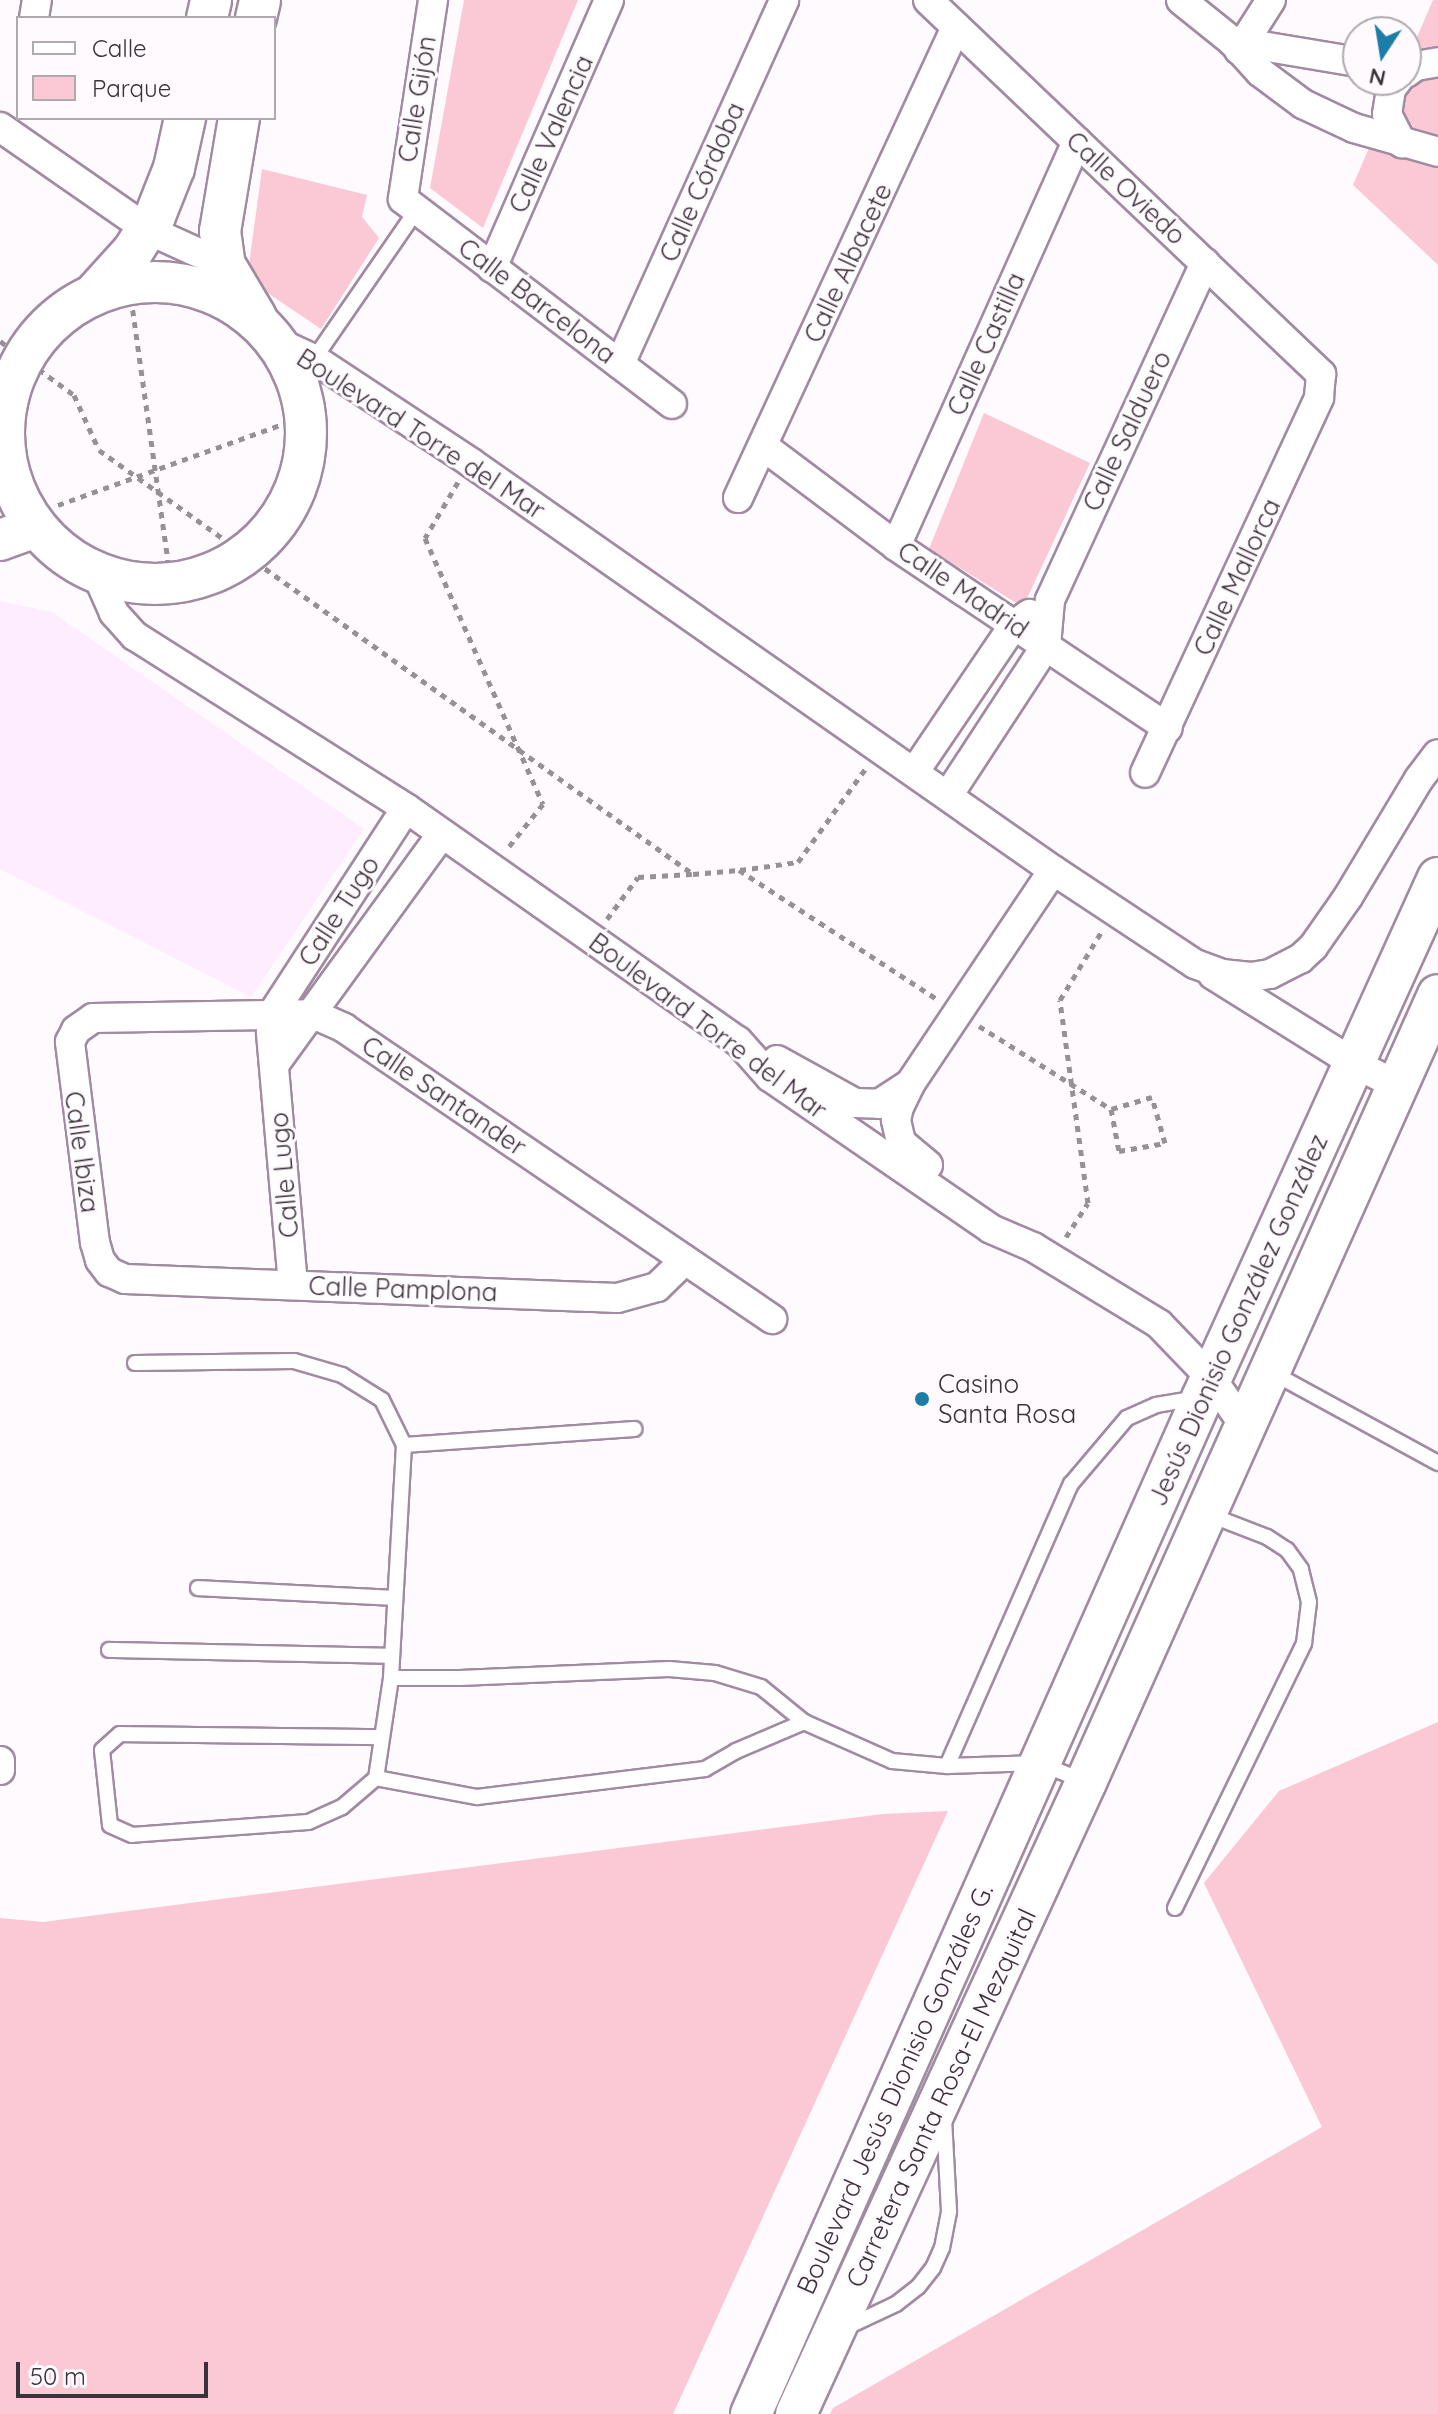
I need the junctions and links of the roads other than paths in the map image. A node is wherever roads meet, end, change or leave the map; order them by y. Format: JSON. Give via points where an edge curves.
{"nodes":[{"id":1,"x":433,"y":0,"type":"edge"},
{"id":2,"x":609,"y":0,"type":"edge"},
{"id":3,"x":784,"y":0,"type":"edge"},
{"id":4,"x":928,"y":0,"type":"edge"},
{"id":5,"x":1181,"y":0,"type":"edge"},
{"id":6,"x":1271,"y":0,"type":"edge"},
{"id":7,"x":956,"y":27,"type":"junction"},
{"id":8,"x":1238,"y":44,"type":"junction"},
{"id":9,"x":1342,"y":60,"type":"edge"},
{"id":10,"x":1390,"y":96,"type":"edge"},
{"id":11,"x":185,"y":120,"type":"edge"},
{"id":12,"x":239,"y":120,"type":"edge"},
{"id":13,"x":0,"y":127,"type":"edge"},
{"id":14,"x":1077,"y":142,"type":"junction"},
{"id":15,"x":1402,"y":143,"type":"junction"},
{"id":16,"x":1438,"y":152,"type":"edge"},
{"id":17,"x":409,"y":204,"type":"junction"},
{"id":18,"x":148,"y":230,"type":"junction"},
{"id":19,"x":1205,"y":263,"type":"junction"},
{"id":20,"x":225,"y":265,"type":"junction"},
{"id":21,"x":492,"y":268,"type":"junction"},
{"id":22,"x":112,"y":289,"type":"junction"},
{"id":23,"x":269,"y":333,"type":"junction"},
{"id":24,"x":12,"y":350,"type":"edge"},
{"id":25,"x":314,"y":359,"type":"junction"},
{"id":26,"x":620,"y":364,"type":"junction"},
{"id":27,"x":1322,"y":378,"type":"joint"},
{"id":28,"x":672,"y":404,"type":"dead end"},
{"id":29,"x":2,"y":439,"type":"edge"},
{"id":30,"x":763,"y":446,"type":"junction"},
{"id":31,"x":738,"y":498,"type":"dead end"},
{"id":32,"x":22,"y":528,"type":"edge"},
{"id":33,"x":896,"y":546,"type":"junction"},
{"id":34,"x":96,"y":572,"type":"junction"},
{"id":35,"x":1050,"y":600,"type":"junction"},
{"id":36,"x":1014,"y":625,"type":"junction"},
{"id":37,"x":1046,"y":646,"type":"junction"},
{"id":38,"x":1168,"y":728,"type":"junction"},
{"id":39,"x":1438,"y":754,"type":"edge"},
{"id":40,"x":915,"y":771,"type":"junction"},
{"id":41,"x":1145,"y":773,"type":"dead end"},
{"id":42,"x":949,"y":794,"type":"junction"},
{"id":43,"x":406,"y":808,"type":"junction"},
{"id":44,"x":442,"y":834,"type":"junction"},
{"id":45,"x":1053,"y":870,"type":"junction"},
{"id":46,"x":1438,"y":878,"type":"edge"},
{"id":47,"x":339,"y":912,"type":"junction"},
{"id":48,"x":371,"y":933,"type":"junction"},
{"id":49,"x":1195,"y":964,"type":"junction"},
{"id":50,"x":1438,"y":995,"type":"edge"},
{"id":51,"x":273,"y":1013,"type":"junction"},
{"id":52,"x":313,"y":1014,"type":"junction"},
{"id":53,"x":76,"y":1030,"type":"joint"},
{"id":54,"x":738,"y":1041,"type":"junction"},
{"id":55,"x":1354,"y":1063,"type":"junction"},
{"id":56,"x":274,"y":1065,"type":"junction"},
{"id":57,"x":910,"y":1084,"type":"junction"},
{"id":58,"x":1398,"y":1086,"type":"junction"},
{"id":59,"x":1043,"y":1253,"type":"junction"},
{"id":60,"x":685,"y":1260,"type":"junction"},
{"id":61,"x":109,"y":1272,"type":"joint"},
{"id":62,"x":293,"y":1285,"type":"junction"},
{"id":63,"x":772,"y":1319,"type":"dead end"},
{"id":64,"x":135,"y":1363,"type":"dead end"},
{"id":65,"x":1270,"y":1371,"type":"junction"},
{"id":66,"x":1207,"y":1388,"type":"junction"},
{"id":67,"x":1244,"y":1425,"type":"junction"},
{"id":68,"x":634,"y":1429,"type":"dead end"},
{"id":69,"x":404,"y":1445,"type":"junction"},
{"id":70,"x":1438,"y":1463,"type":"edge"},
{"id":71,"x":1206,"y":1513,"type":"junction"},
{"id":72,"x":198,"y":1588,"type":"dead end"},
{"id":73,"x":394,"y":1598,"type":"junction"},
{"id":74,"x":109,"y":1650,"type":"dead end"},
{"id":75,"x":392,"y":1656,"type":"junction"},
{"id":76,"x":391,"y":1678,"type":"junction"},
{"id":77,"x":804,"y":1722,"type":"junction"},
{"id":78,"x":380,"y":1737,"type":"junction"},
{"id":79,"x":0,"y":1761,"type":"edge"},
{"id":80,"x":1039,"y":1763,"type":"junction"},
{"id":81,"x":947,"y":1766,"type":"junction"},
{"id":82,"x":0,"y":1770,"type":"edge"},
{"id":83,"x":376,"y":1778,"type":"junction"},
{"id":84,"x":1086,"y":1782,"type":"junction"},
{"id":85,"x":1175,"y":1908,"type":"dead end"},
{"id":86,"x":942,"y":2096,"type":"junction"},
{"id":87,"x":833,"y":2333,"type":"junction"},
{"id":88,"x":751,"y":2414,"type":"edge"},
{"id":89,"x":796,"y":2414,"type":"edge"}],
"edges":[{"from":1,"to":17,"type":"street","name":"Calle Gijón"},
{"from":2,"to":21,"type":"street","name":"Calle Valencia"},
{"from":3,"to":26,"type":"street","name":"Calle Córdoba"},
{"from":4,"to":7,"type":"street","name":"Calle Oviedo"},
{"from":5,"to":8,"type":"street"},
{"from":6,"to":8,"type":"street"},
{"from":7,"to":14,"type":"street","name":"Calle Oviedo"},
{"from":7,"to":30,"type":"street","name":"Calle Albacete"},
{"from":8,"to":9,"type":"street"},
{"from":8,"to":15,"type":"street","via":[[1260,72],[1303,104]]},
{"from":10,"to":15,"type":"street","via":[[1387,114]]},
{"from":11,"to":18,"type":"main road","via":[[174,168]]},
{"from":12,"to":20,"type":"main road","via":[[220,231]]},
{"from":13,"to":18,"type":"street"},
{"from":14,"to":19,"type":"street","name":"Calle Oviedo"},
{"from":14,"to":33,"type":"street","name":"Calle Castilla"},
{"from":15,"to":16,"type":"street"},
{"from":17,"to":21,"type":"street","name":"Calle Barcelona"},
{"from":17,"to":25,"type":"lane"},
{"from":18,"to":20,"type":"street"},
{"from":18,"to":22,"type":"main road"},
{"from":19,"to":27,"type":"street","name":"Calle Oviedo"},
{"from":19,"to":35,"type":"street","name":"Calle Salduero"},
{"from":20,"to":23,"type":"main road"},
{"from":21,"to":26,"type":"street","name":"Calle Barcelona"},
{"from":22,"to":23,"type":"main road","via":[[183,283],[224,298]]},
{"from":22,"to":24,"type":"main road","via":[[57,316]]},
{"from":23,"to":25,"type":"street","name":"Boulevard Torre del Mar"},
{"from":23,"to":34,"type":"main road","via":[[298,381],[305,416],[303,468],[287,508],[260,543],[224,568],[171,582],[139,583]]},
{"from":24,"to":29,"type":"main road"},
{"from":25,"to":40,"type":"street","name":"Boulevard Torre del Mar"},
{"from":26,"to":28,"type":"street","name":"Calle Barcelona"},
{"from":27,"to":38,"type":"street","name":"Calle Mallorca","via":[[1319,398]]},
{"from":29,"to":32,"type":"main road"},
{"from":30,"to":31,"type":"street","name":"Calle Albacete"},
{"from":30,"to":33,"type":"street","name":"Calle Madrid"},
{"from":32,"to":34,"type":"main road"},
{"from":33,"to":36,"type":"street","name":"Calle Madrid"},
{"from":34,"to":43,"type":"street","name":"Boulevard Torre del Mar","via":[[114,613],[135,636]]},
{"from":35,"to":36,"type":"street"},
{"from":35,"to":37,"type":"street","name":"Calle Salduero"},
{"from":36,"to":37,"type":"street","name":"Calle Madrid"},
{"from":36,"to":40,"type":"street"},
{"from":37,"to":38,"type":"street","name":"Calle Madrid"},
{"from":37,"to":42,"type":"street","name":"Calle Salduero"},
{"from":38,"to":41,"type":"street","name":"Calle Mallorca"},
{"from":39,"to":49,"type":"street","name":"Boulevard Torre del Mar","via":[[1348,897],[1300,959],[1251,977]]},
{"from":40,"to":42,"type":"street","name":"Boulevard Torre del Mar"},
{"from":42,"to":45,"type":"street","name":"Boulevard Torre del Mar"},
{"from":43,"to":44,"type":"street","name":"Boulevard Torre del Mar"},
{"from":43,"to":47,"type":"street","name":"Calle Tugo"},
{"from":44,"to":48,"type":"street","name":"Calle Tugo"},
{"from":44,"to":54,"type":"street","name":"Boulevard Torre del Mar"},
{"from":45,"to":49,"type":"street","name":"Boulevard Torre del Mar"},
{"from":45,"to":57,"type":"street"},
{"from":46,"to":55,"type":"main road","name":"Jesús Dionisio González González"},
{"from":47,"to":48,"type":"street"},
{"from":47,"to":51,"type":"street","name":"Calle Tugo"},
{"from":48,"to":52,"type":"street","name":"Calle Tugo"},
{"from":49,"to":55,"type":"street","name":"Boulevard Torre del Mar"},
{"from":50,"to":58,"type":"main road","name":"Jesús Dionisio González González"},
{"from":51,"to":52,"type":"street","name":"Calle Santander"},
{"from":51,"to":53,"type":"street","name":"Calle Santander","via":[[93,1018]]},
{"from":51,"to":56,"type":"street","name":"Calle Lugo"},
{"from":52,"to":56,"type":"street"},
{"from":52,"to":60,"type":"street","name":"Calle Santander","via":[[344,1028]]},
{"from":53,"to":61,"type":"street","name":"Calle Ibiza","via":[[70,1058],[95,1243]]},
{"from":54,"to":57,"type":"street","via":[[855,1103],[879,1104]]},
{"from":54,"to":59,"type":"street","name":"Boulevard Torre del Mar","via":[[770,1077],[991,1229]]},
{"from":55,"to":58,"type":"street","name":"Boulevard Torre del Mar"},
{"from":55,"to":66,"type":"main road","name":"Jesús Dionisio González González"},
{"from":56,"to":62,"type":"street","name":"Calle Lugo"},
{"from":57,"to":59,"type":"street","via":[[896,1120],[908,1151],[1000,1215]]},
{"from":58,"to":65,"type":"main road","name":"Jesús Dionisio González González"},
{"from":59,"to":66,"type":"street","name":"Boulevard Torre del Mar","via":[[1159,1324]]},
{"from":60,"to":62,"type":"street","name":"Calle Pamplona","via":[[657,1287],[617,1298]]},
{"from":60,"to":63,"type":"street","name":"Calle Santander"},
{"from":61,"to":62,"type":"street","name":"Calle Pamplona","via":[[143,1281]]},
{"from":64,"to":69,"type":"lane","via":[[294,1361],[342,1375],[382,1400]]},
{"from":65,"to":67,"type":"main road","name":"Jesús Dionisio González González"},
{"from":65,"to":70,"type":"lane"},
{"from":66,"to":67,"type":"street","name":"Boulevard Torre del Mar"},
{"from":66,"to":80,"type":"main road","name":"Jesús Dionisio González González"},
{"from":66,"to":81,"type":"lane","via":[[1127,1418],[1071,1484]]},
{"from":67,"to":71,"type":"main road","name":"Jesús Dionisio González González"},
{"from":68,"to":69,"type":"lane"},
{"from":69,"to":73,"type":"lane"},
{"from":71,"to":84,"type":"main road","name":"Jesús Dionisio González González"},
{"from":71,"to":85,"type":"lane","via":[[1287,1550],[1301,1569],[1309,1602],[1304,1643]]},
{"from":72,"to":73,"type":"lane"},
{"from":73,"to":75,"type":"lane"},
{"from":74,"to":75,"type":"lane"},
{"from":75,"to":76,"type":"lane"},
{"from":76,"to":77,"type":"lane","via":[[695,1670],[761,1687]]},
{"from":76,"to":78,"type":"lane"},
{"from":77,"to":81,"type":"lane","via":[[892,1761]]},
{"from":77,"to":83,"type":"lane","via":[[705,1769],[477,1797]]},
{"from":78,"to":83,"type":"lane"},
{"from":78,"to":83,"type":"lane","via":[[120,1734],[102,1750],[110,1825],[132,1835],[308,1822],[342,1807]]},
{"from":79,"to":82,"type":"street"},
{"from":80,"to":81,"type":"lane"},
{"from":80,"to":84,"type":"lane"},
{"from":80,"to":88,"type":"main road","name":"Boulevard Jesús Dionisio Gonzáles G."},
{"from":84,"to":86,"type":"main road","name":"Carretera Santa Rosa-El Mezquital"},
{"from":86,"to":87,"type":"main road","name":"Carretera Santa Rosa-El Mezquital"},
{"from":86,"to":87,"type":"lane","via":[[949,2211],[938,2258],[918,2287],[896,2304]]},
{"from":87,"to":89,"type":"main road","name":"Carretera Santa Rosa-El Mezquital"}]}
